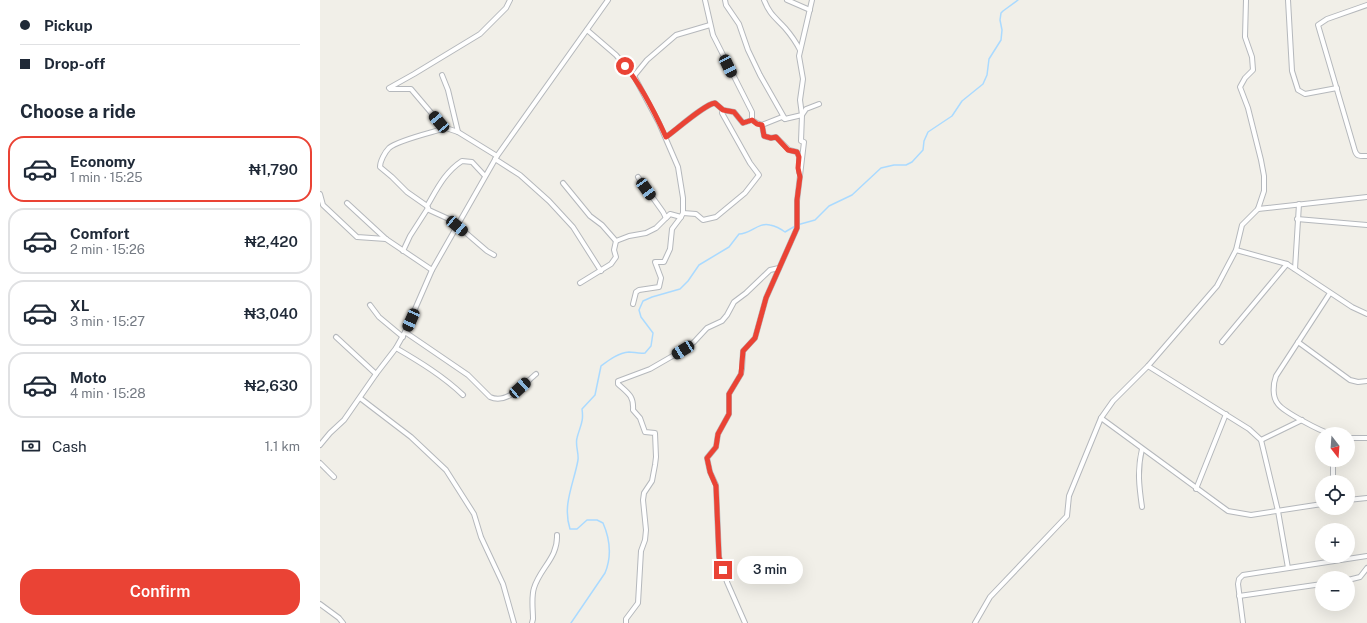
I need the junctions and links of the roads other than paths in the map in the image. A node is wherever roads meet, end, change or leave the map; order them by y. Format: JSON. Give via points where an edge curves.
{"nodes":[{"id":1,"x":510,"y":0,"type":"edge"},
{"id":2,"x":608,"y":0,"type":"edge"},
{"id":3,"x":705,"y":0,"type":"edge"},
{"id":4,"x":725,"y":0,"type":"edge"},
{"id":5,"x":764,"y":0,"type":"edge"},
{"id":6,"x":787,"y":0,"type":"edge"},
{"id":7,"x":812,"y":0,"type":"edge"},
{"id":8,"x":1246,"y":0,"type":"edge"},
{"id":9,"x":1288,"y":0,"type":"edge"},
{"id":10,"x":1367,"y":5,"type":"edge"},
{"id":11,"x":810,"y":10,"type":"junction"},
{"id":12,"x":710,"y":24,"type":"junction"},
{"id":13,"x":587,"y":30,"type":"junction"},
{"id":14,"x":800,"y":50,"type":"junction"},
{"id":15,"x":442,"y":75,"type":"dead end"},
{"id":16,"x":634,"y":76,"type":"junction"},
{"id":17,"x":1337,"y":88,"type":"junction"},
{"id":18,"x":819,"y":104,"type":"dead end"},
{"id":19,"x":723,"y":110,"type":"junction"},
{"id":20,"x":802,"y":115,"type":"junction"},
{"id":21,"x":785,"y":119,"type":"junction"},
{"id":22,"x":752,"y":120,"type":"junction"},
{"id":23,"x":762,"y":125,"type":"junction"},
{"id":24,"x":446,"y":128,"type":"junction"},
{"id":25,"x":458,"y":132,"type":"junction"},
{"id":26,"x":666,"y":137,"type":"junction"},
{"id":27,"x":1367,"y":156,"type":"edge"},
{"id":28,"x":496,"y":157,"type":"junction"},
{"id":29,"x":485,"y":176,"type":"junction"},
{"id":30,"x":638,"y":177,"type":"dead end"},
{"id":31,"x":800,"y":177,"type":"junction"},
{"id":32,"x":563,"y":183,"type":"dead end"},
{"id":33,"x":320,"y":194,"type":"edge"},
{"id":34,"x":1367,"y":197,"type":"edge"},
{"id":35,"x":347,"y":203,"type":"dead end"},
{"id":36,"x":1299,"y":204,"type":"junction"},
{"id":37,"x":427,"y":207,"type":"junction"},
{"id":38,"x":1258,"y":209,"type":"junction"},
{"id":39,"x":670,"y":214,"type":"junction"},
{"id":40,"x":682,"y":215,"type":"junction"},
{"id":41,"x":1297,"y":219,"type":"junction"},
{"id":42,"x":1367,"y":225,"type":"edge"},
{"id":43,"x":457,"y":226,"type":"junction"},
{"id":44,"x":386,"y":239,"type":"junction"},
{"id":45,"x":616,"y":241,"type":"junction"},
{"id":46,"x":1236,"y":250,"type":"junction"},
{"id":47,"x":403,"y":251,"type":"junction"},
{"id":48,"x":494,"y":255,"type":"dead end"},
{"id":49,"x":1287,"y":264,"type":"junction"},
{"id":50,"x":779,"y":268,"type":"junction"},
{"id":51,"x":1295,"y":269,"type":"junction"},
{"id":52,"x":432,"y":270,"type":"junction"},
{"id":53,"x":601,"y":271,"type":"junction"},
{"id":54,"x":580,"y":283,"type":"dead end"},
{"id":55,"x":1330,"y":293,"type":"junction"},
{"id":56,"x":633,"y":304,"type":"dead end"},
{"id":57,"x":370,"y":305,"type":"dead end"},
{"id":58,"x":1367,"y":314,"type":"edge"},
{"id":59,"x":405,"y":332,"type":"junction"},
{"id":60,"x":403,"y":337,"type":"junction"},
{"id":61,"x":336,"y":338,"type":"dead end"},
{"id":62,"x":1222,"y":342,"type":"dead end"},
{"id":63,"x":1298,"y":342,"type":"junction"},
{"id":64,"x":396,"y":348,"type":"junction"},
{"id":65,"x":1148,"y":366,"type":"junction"},
{"id":66,"x":376,"y":374,"type":"junction"},
{"id":67,"x":536,"y":374,"type":"dead end"},
{"id":68,"x":1367,"y":381,"type":"edge"},
{"id":69,"x":463,"y":395,"type":"dead end"},
{"id":70,"x":360,"y":398,"type":"junction"},
{"id":71,"x":1226,"y":414,"type":"junction"},
{"id":72,"x":1101,"y":418,"type":"junction"},
{"id":73,"x":1302,"y":420,"type":"junction"},
{"id":74,"x":1315,"y":428,"type":"edge"},
{"id":75,"x":1355,"y":438,"type":"edge"},
{"id":76,"x":1367,"y":438,"type":"edge"},
{"id":77,"x":1261,"y":440,"type":"junction"},
{"id":78,"x":320,"y":445,"type":"edge"},
{"id":79,"x":1142,"y":449,"type":"junction"},
{"id":80,"x":320,"y":463,"type":"edge"},
{"id":81,"x":334,"y":477,"type":"dead end"},
{"id":82,"x":1196,"y":489,"type":"junction"},
{"id":83,"x":1367,"y":498,"type":"edge"},
{"id":84,"x":1355,"y":499,"type":"edge"},
{"id":85,"x":1315,"y":505,"type":"edge"},
{"id":86,"x":1142,"y":508,"type":"dead end"},
{"id":87,"x":1278,"y":510,"type":"junction"},
{"id":88,"x":557,"y":535,"type":"dead end"},
{"id":89,"x":1367,"y":556,"type":"edge"},
{"id":90,"x":1288,"y":568,"type":"junction"},
{"id":91,"x":1367,"y":568,"type":"edge"},
{"id":92,"x":1355,"y":578,"type":"edge"},
{"id":93,"x":1315,"y":585,"type":"edge"},
{"id":94,"x":1239,"y":596,"type":"junction"},
{"id":95,"x":320,"y":604,"type":"edge"},
{"id":96,"x":343,"y":623,"type":"edge"},
{"id":97,"x":514,"y":623,"type":"edge"},
{"id":98,"x":532,"y":623,"type":"edge"},
{"id":99,"x":626,"y":623,"type":"edge"},
{"id":100,"x":745,"y":623,"type":"edge"},
{"id":101,"x":975,"y":623,"type":"edge"},
{"id":102,"x":1243,"y":623,"type":"edge"}],
"edges":[{"from":1,"to":24,"type":"street","via":[[506,8],[480,34],[388,88],[411,89]]},
{"from":2,"to":13,"type":"street"},
{"from":3,"to":12,"type":"street"},
{"from":4,"to":21,"type":"street","via":[[739,24],[760,75]]},
{"from":5,"to":14,"type":"street","via":[[770,13],[794,38]]},
{"from":6,"to":11,"type":"street"},
{"from":7,"to":11,"type":"street"},
{"from":8,"to":38,"type":"street","via":[[1245,37],[1253,70],[1240,87],[1258,144],[1264,176],[1264,191]]},
{"from":9,"to":17,"type":"street","via":[[1292,71],[1298,90],[1305,94]]},
{"from":10,"to":17,"type":"street","via":[[1318,24]]},
{"from":11,"to":14,"type":"street"},
{"from":12,"to":16,"type":"street","via":[[676,35],[647,60]]},
{"from":12,"to":22,"type":"street","via":[[713,35],[752,112]]},
{"from":13,"to":16,"type":"street","via":[[616,55]]},
{"from":13,"to":28,"type":"street"},
{"from":14,"to":20,"type":"street"},
{"from":15,"to":25,"type":"street"},
{"from":16,"to":26,"type":"street"},
{"from":17,"to":27,"type":"street","via":[[1356,154]]},
{"from":18,"to":20,"type":"street","via":[[806,109]]},
{"from":19,"to":22,"type":"street","via":[[734,112],[743,123]]},
{"from":19,"to":26,"type":"street","via":[[715,103],[710,104]]},
{"from":19,"to":40,"type":"street","via":[[722,113],[759,175],[745,193],[716,216],[703,220],[696,214]]},
{"from":20,"to":21,"type":"street"},
{"from":20,"to":31,"type":"street","via":[[801,141],[804,142]]},
{"from":21,"to":23,"type":"street","via":[[782,117]]},
{"from":22,"to":23,"type":"street"},
{"from":23,"to":31,"type":"street","via":[[764,136],[776,137],[788,150],[797,152]]},
{"from":24,"to":25,"type":"street"},
{"from":24,"to":37,"type":"street","via":[[390,147],[380,163],[380,167]]},
{"from":25,"to":28,"type":"street"},
{"from":26,"to":40,"type":"street","via":[[678,167],[683,198]]},
{"from":28,"to":29,"type":"street"},
{"from":28,"to":53,"type":"street","via":[[549,201],[573,227]]},
{"from":29,"to":37,"type":"street","via":[[472,162],[462,161],[442,179]]},
{"from":29,"to":43,"type":"street"},
{"from":30,"to":39,"type":"street","via":[[666,218]]},
{"from":31,"to":50,"type":"street","via":[[797,228]]},
{"from":32,"to":45,"type":"street","via":[[590,216]]},
{"from":33,"to":44,"type":"street","via":[[323,205],[357,237]]},
{"from":34,"to":36,"type":"street"},
{"from":35,"to":44,"type":"street"},
{"from":36,"to":38,"type":"street"},
{"from":36,"to":41,"type":"street"},
{"from":37,"to":43,"type":"street"},
{"from":37,"to":47,"type":"street"},
{"from":38,"to":46,"type":"street","via":[[1242,225]]},
{"from":39,"to":40,"type":"street"},
{"from":39,"to":45,"type":"street","via":[[656,228]]},
{"from":40,"to":56,"type":"street","via":[[672,228],[670,249],[664,262],[655,262],[661,278],[659,287],[644,288],[636,292]]},
{"from":41,"to":42,"type":"street"},
{"from":41,"to":51,"type":"street"},
{"from":43,"to":48,"type":"street"},
{"from":43,"to":52,"type":"street"},
{"from":44,"to":47,"type":"street"},
{"from":45,"to":53,"type":"street","via":[[616,257]]},
{"from":46,"to":49,"type":"street"},
{"from":46,"to":65,"type":"street","via":[[1216,286]]},
{"from":47,"to":52,"type":"street"},
{"from":49,"to":51,"type":"street"},
{"from":49,"to":62,"type":"street"},
{"from":50,"to":99,"type":"street","via":[[770,270],[734,302],[722,321],[707,328],[683,350],[650,369],[618,381],[631,397],[634,403],[633,410],[646,432],[655,433],[656,457],[652,481],[644,493],[643,500],[646,530],[641,551],[638,603],[626,619]]},
{"from":50,"to":100,"type":"street","via":[[766,298],[755,338],[743,351],[741,374],[729,394],[729,414],[718,434],[716,447],[707,458],[716,486],[719,557],[726,582]]},
{"from":51,"to":55,"type":"street"},
{"from":52,"to":59,"type":"street"},
{"from":53,"to":54,"type":"street"},
{"from":55,"to":58,"type":"street"},
{"from":55,"to":63,"type":"street"},
{"from":57,"to":60,"type":"street","via":[[379,317]]},
{"from":59,"to":60,"type":"street"},
{"from":59,"to":67,"type":"street","via":[[461,369],[495,399],[511,395]]},
{"from":60,"to":64,"type":"street"},
{"from":61,"to":66,"type":"street"},
{"from":63,"to":68,"type":"street","via":[[1350,380]]},
{"from":63,"to":73,"type":"street","via":[[1274,383],[1278,404]]},
{"from":64,"to":66,"type":"street"},
{"from":64,"to":69,"type":"street","via":[[424,364]]},
{"from":65,"to":71,"type":"street"},
{"from":65,"to":72,"type":"street","via":[[1113,401]]},
{"from":66,"to":70,"type":"street"},
{"from":70,"to":78,"type":"street","via":[[344,420]]},
{"from":70,"to":97,"type":"street","via":[[411,437],[446,470],[474,514],[481,537],[502,584]]},
{"from":71,"to":77,"type":"street"},
{"from":71,"to":82,"type":"street"},
{"from":72,"to":79,"type":"street"},
{"from":72,"to":101,"type":"street","via":[[1069,496],[1066,516],[990,598]]},
{"from":73,"to":74,"type":"street"},
{"from":73,"to":77,"type":"street"},
{"from":75,"to":76,"type":"street"},
{"from":77,"to":87,"type":"street"},
{"from":79,"to":82,"type":"street"},
{"from":79,"to":86,"type":"street","via":[[1138,482]]},
{"from":80,"to":81,"type":"street"},
{"from":82,"to":87,"type":"street","via":[[1228,511],[1250,515]]},
{"from":83,"to":84,"type":"street"},
{"from":85,"to":87,"type":"street"},
{"from":87,"to":90,"type":"street"},
{"from":88,"to":98,"type":"street","via":[[553,555],[534,589]]},
{"from":89,"to":90,"type":"street"},
{"from":90,"to":94,"type":"street","via":[[1243,575],[1239,579]]},
{"from":91,"to":92,"type":"street","via":[[1360,577]]},
{"from":93,"to":94,"type":"street"},
{"from":94,"to":102,"type":"street"},
{"from":95,"to":96,"type":"street"}]}
